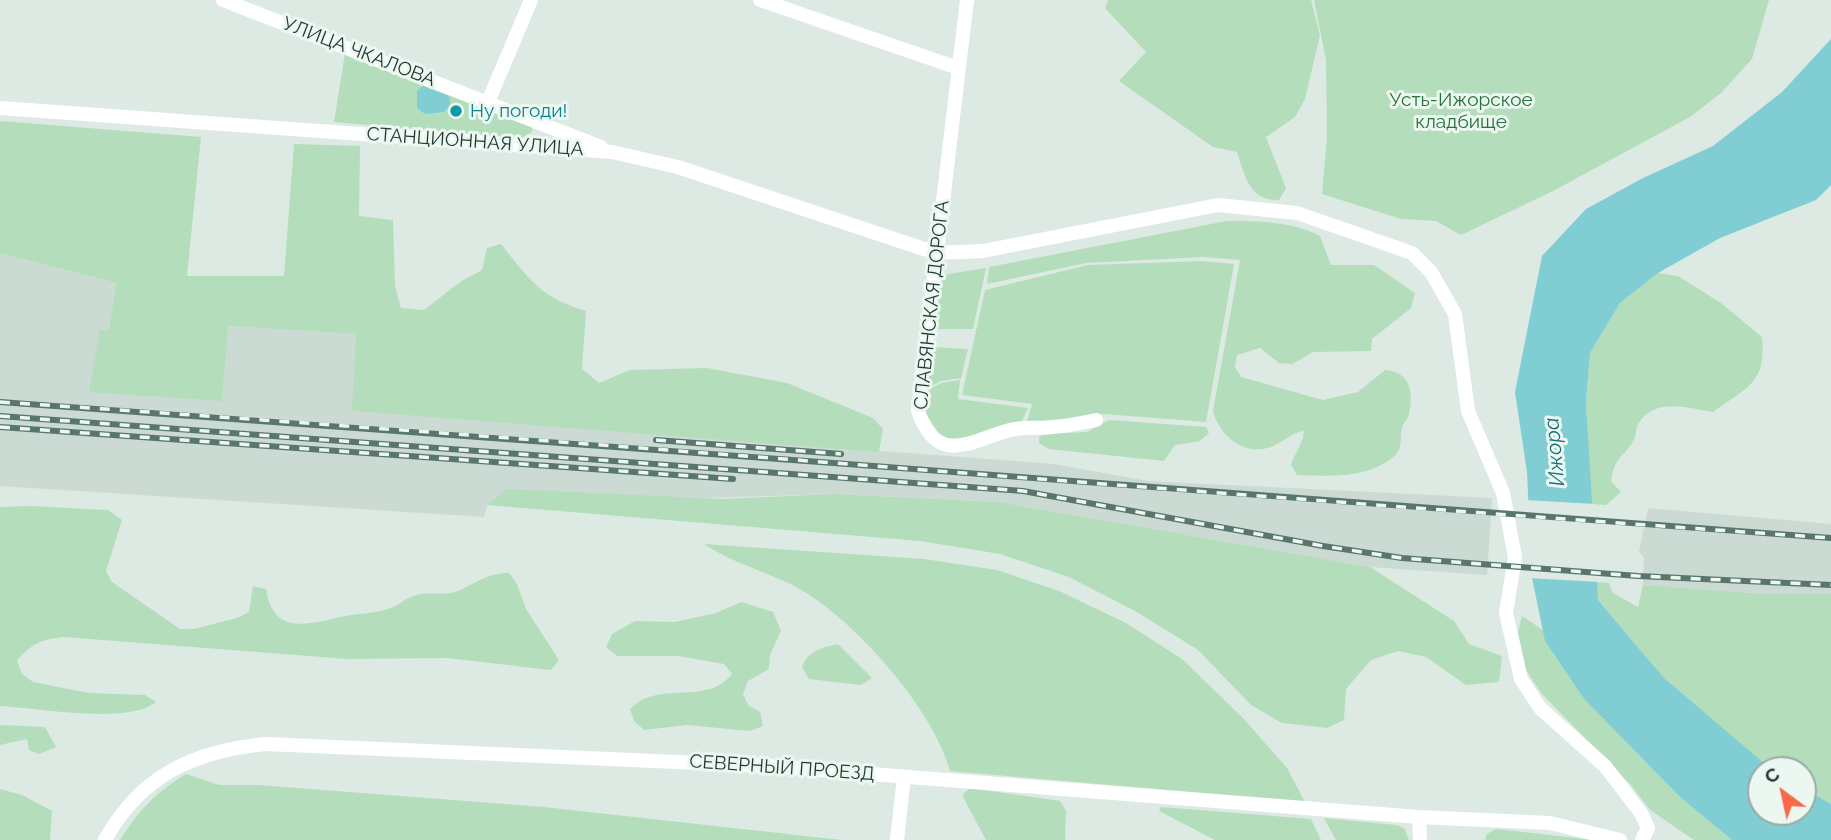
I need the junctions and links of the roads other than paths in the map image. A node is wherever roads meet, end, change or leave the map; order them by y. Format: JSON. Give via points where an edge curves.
{"nodes":[{"id":1,"x":223,"y":0,"type":"edge"},
{"id":2,"x":531,"y":0,"type":"edge"},
{"id":3,"x":760,"y":0,"type":"edge"},
{"id":4,"x":967,"y":0,"type":"edge"},
{"id":5,"x":958,"y":68,"type":"junction"},
{"id":6,"x":488,"y":102,"type":"junction"},
{"id":7,"x":0,"y":108,"type":"edge"},
{"id":8,"x":546,"y":125,"type":"junction"},
{"id":9,"x":539,"y":147,"type":"junction"},
{"id":10,"x":612,"y":152,"type":"junction"},
{"id":11,"x":936,"y":253,"type":"junction"},
{"id":12,"x":1096,"y":420,"type":"dead end"},
{"id":13,"x":904,"y":777,"type":"junction"},
{"id":14,"x":1419,"y":817,"type":"junction"},
{"id":15,"x":105,"y":840,"type":"edge"},
{"id":16,"x":897,"y":840,"type":"edge"},
{"id":17,"x":1420,"y":840,"type":"edge"},
{"id":18,"x":1620,"y":840,"type":"edge"},
{"id":19,"x":1642,"y":840,"type":"edge"}],
"edges":[{"from":1,"to":6,"type":"street","name":"УЛИЦА ЧКАЛОВА"},
{"from":2,"to":6,"type":"street"},
{"from":3,"to":5,"type":"street"},
{"from":4,"to":5,"type":"street","name":"СЛАВЯНСКАЯ ДОРОГА"},
{"from":5,"to":11,"type":"street","name":"СЛАВЯНСКАЯ ДОРОГА"},
{"from":6,"to":8,"type":"street","name":"УЛИЦА ЧКАЛОВА"},
{"from":7,"to":9,"type":"street","name":"СТАНЦИОННАЯ УЛИЦА"},
{"from":8,"to":9,"type":"street","via":[[547,135]]},
{"from":8,"to":10,"type":"street","name":"УЛИЦА ЧКАЛОВА"},
{"from":9,"to":10,"type":"street","name":"СТАНЦИОННАЯ УЛИЦА"},
{"from":10,"to":11,"type":"street","name":"СТАНЦИОННАЯ УЛИЦА","via":[[678,167]]},
{"from":11,"to":12,"type":"street","name":"СЛАВЯНСКАЯ ДОРОГА","via":[[918,411],[925,430],[937,442],[972,445],[1011,429],[1054,428]]},
{"from":11,"to":19,"type":"street","via":[[983,251],[1218,205],[1297,213],[1412,253],[1431,272],[1455,314],[1468,411],[1503,493],[1515,557],[1506,613],[1521,679],[1540,708],[1620,784],[1648,828]]},
{"from":13,"to":14,"type":"street","name":"СЕВЕРНЫЙ ПРОЕЗД"},
{"from":13,"to":15,"type":"street","name":"СЕВЕРНЫЙ ПРОЕЗД","via":[[769,766],[265,744],[198,756],[153,782]]},
{"from":13,"to":16,"type":"street"},
{"from":14,"to":17,"type":"street"},
{"from":14,"to":18,"type":"street","name":"СЕВЕРНЫЙ ПРОЕЗД","via":[[1550,823]]}]}
